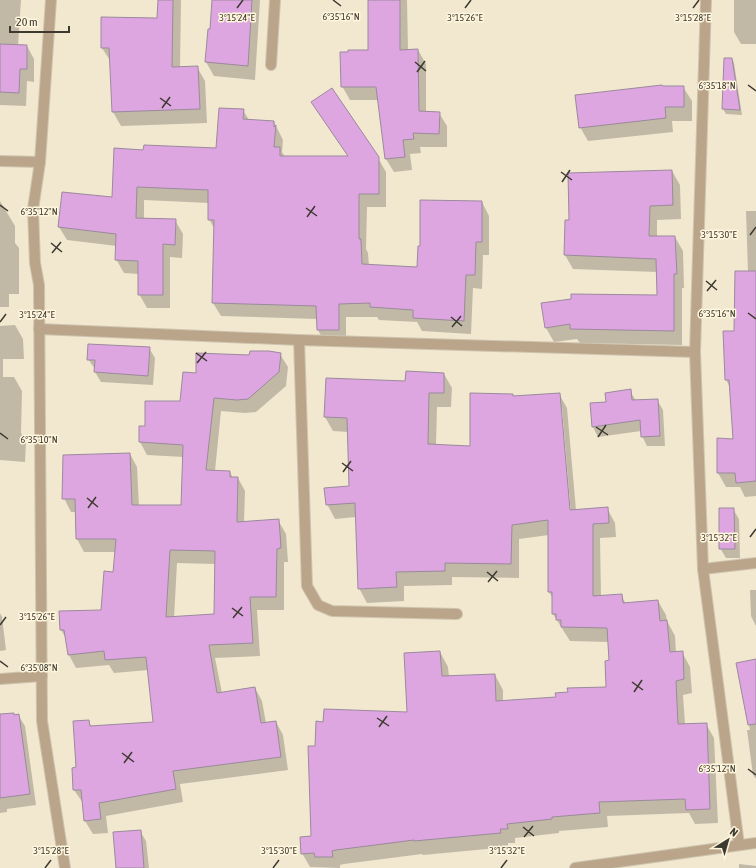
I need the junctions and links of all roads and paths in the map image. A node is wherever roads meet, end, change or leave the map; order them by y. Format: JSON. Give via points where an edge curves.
{"nodes":[{"id":1,"x":51,"y":0,"type":"edge"},
{"id":2,"x":275,"y":0,"type":"edge"},
{"id":3,"x":706,"y":0,"type":"edge"},
{"id":4,"x":271,"y":65,"type":"dead end"},
{"id":5,"x":0,"y":161,"type":"edge"},
{"id":6,"x":40,"y":162,"type":"junction"},
{"id":7,"x":39,"y":329,"type":"junction"},
{"id":8,"x":299,"y":340,"type":"junction"},
{"id":9,"x":695,"y":352,"type":"junction"},
{"id":10,"x":756,"y":563,"type":"edge"},
{"id":11,"x":703,"y":569,"type":"junction"},
{"id":12,"x":457,"y":614,"type":"dead end"},
{"id":13,"x":42,"y":676,"type":"junction"},
{"id":14,"x":0,"y":679,"type":"edge"},
{"id":15,"x":756,"y":843,"type":"edge"},
{"id":16,"x":739,"y":845,"type":"junction"},
{"id":17,"x":590,"y":867,"type":"edge"},
{"id":18,"x":65,"y":868,"type":"edge"},
{"id":19,"x":575,"y":868,"type":"edge"}],
"edges":[{"from":1,"to":6,"type":"street"},
{"from":2,"to":4,"type":"street"},
{"from":3,"to":9,"type":"street"},
{"from":5,"to":6,"type":"street"},
{"from":6,"to":7,"type":"street","via":[[32,209],[35,263],[40,285]]},
{"from":7,"to":8,"type":"street"},
{"from":7,"to":13,"type":"street"},
{"from":8,"to":9,"type":"street"},
{"from":8,"to":12,"type":"street","via":[[307,586],[318,605],[332,611]]},
{"from":9,"to":11,"type":"street"},
{"from":10,"to":11,"type":"street"},
{"from":11,"to":16,"type":"street"},
{"from":13,"to":14,"type":"street"},
{"from":13,"to":18,"type":"street","via":[[42,721]]},
{"from":15,"to":16,"type":"street"},
{"from":16,"to":17,"type":"street"},
{"from":17,"to":19,"type":"street"}]}
